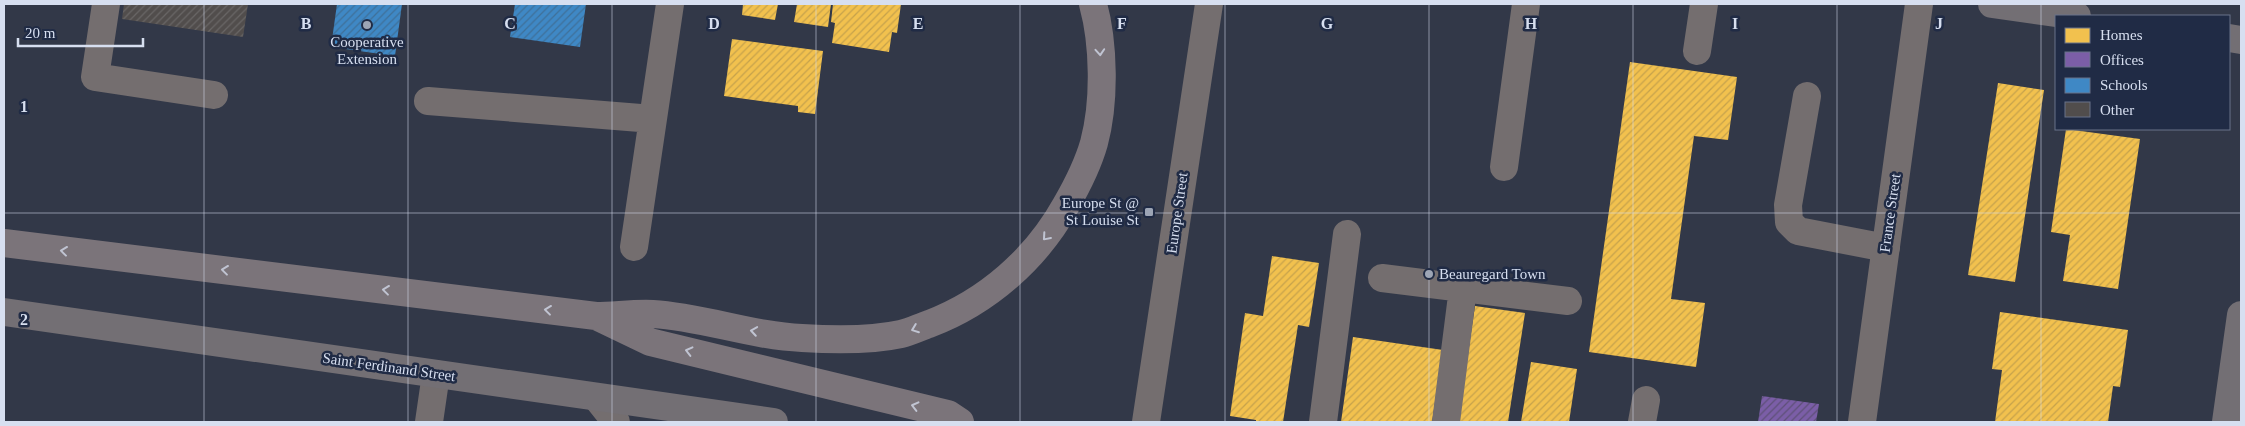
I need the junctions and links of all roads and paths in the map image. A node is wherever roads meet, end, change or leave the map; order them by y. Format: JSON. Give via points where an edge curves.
{"nodes":[{"id":1,"x":106,"y":4,"type":"edge"},
{"id":2,"x":670,"y":4,"type":"edge"},
{"id":3,"x":1093,"y":4,"type":"edge"},
{"id":4,"x":1209,"y":4,"type":"edge"},
{"id":5,"x":1526,"y":4,"type":"edge"},
{"id":6,"x":1704,"y":4,"type":"edge"},
{"id":7,"x":1919,"y":4,"type":"edge"},
{"id":8,"x":1992,"y":4,"type":"edge"},
{"id":9,"x":2070,"y":15,"type":"edge"},
{"id":10,"x":1696,"y":51,"type":"dead end"},
{"id":11,"x":214,"y":95,"type":"dead end"},
{"id":12,"x":1807,"y":96,"type":"dead end"},
{"id":13,"x":428,"y":102,"type":"dead end"},
{"id":14,"x":653,"y":119,"type":"junction"},
{"id":15,"x":1504,"y":168,"type":"dead end"},
{"id":16,"x":1347,"y":234,"type":"dead end"},
{"id":17,"x":4,"y":244,"type":"edge"},
{"id":18,"x":634,"y":247,"type":"dead end"},
{"id":19,"x":1886,"y":248,"type":"junction"},
{"id":20,"x":1382,"y":278,"type":"dead end"},
{"id":21,"x":1463,"y":288,"type":"junction"},
{"id":22,"x":1568,"y":301,"type":"dead end"},
{"id":23,"x":4,"y":312,"type":"edge"},
{"id":24,"x":2241,"y":315,"type":"edge"},
{"id":25,"x":596,"y":316,"type":"junction"},
{"id":26,"x":436,"y":374,"type":"junction"},
{"id":27,"x":597,"y":398,"type":"junction"},
{"id":28,"x":429,"y":422,"type":"edge"},
{"id":29,"x":616,"y":422,"type":"edge"},
{"id":30,"x":774,"y":422,"type":"edge"},
{"id":31,"x":960,"y":422,"type":"edge"},
{"id":32,"x":1146,"y":422,"type":"edge"},
{"id":33,"x":1323,"y":422,"type":"edge"},
{"id":34,"x":1446,"y":422,"type":"edge"},
{"id":35,"x":1862,"y":422,"type":"edge"},
{"id":36,"x":2226,"y":422,"type":"edge"}],
"edges":[{"from":1,"to":11,"type":"street","via":[[95,77]]},
{"from":2,"to":14,"type":"street"},
{"from":3,"to":25,"type":"highway","one_way":true,"via":[[1101,65],[1099,106],[1094,143],[1076,188],[1052,230],[1033,253],[972,304],[902,334],[855,339],[801,338],[652,314]]},
{"from":4,"to":32,"type":"street","name":"Europe Street"},
{"from":5,"to":15,"type":"street"},
{"from":6,"to":10,"type":"street"},
{"from":7,"to":19,"type":"street","name":"France Street"},
{"from":8,"to":9,"type":"main road"},
{"from":12,"to":19,"type":"street","via":[[1788,205],[1789,222],[1798,231]]},
{"from":13,"to":14,"type":"street"},
{"from":14,"to":18,"type":"street"},
{"from":16,"to":33,"type":"street"},
{"from":25,"to":17,"type":"highway","one_way":true},
{"from":19,"to":35,"type":"street","name":"France Street"},
{"from":20,"to":21,"type":"street"},
{"from":21,"to":22,"type":"street"},
{"from":21,"to":34,"type":"street"},
{"from":23,"to":26,"type":"main road","name":"Saint Ferdinand Street"},
{"from":24,"to":36,"type":"main road"},
{"from":31,"to":25,"type":"highway","one_way":true,"via":[[948,414],[650,342]]},
{"from":26,"to":27,"type":"main road","name":"Saint Ferdinand Street"},
{"from":26,"to":28,"type":"street"},
{"from":27,"to":29,"type":"street"},
{"from":27,"to":30,"type":"main road","name":"Saint Ferdinand Street"}]}
